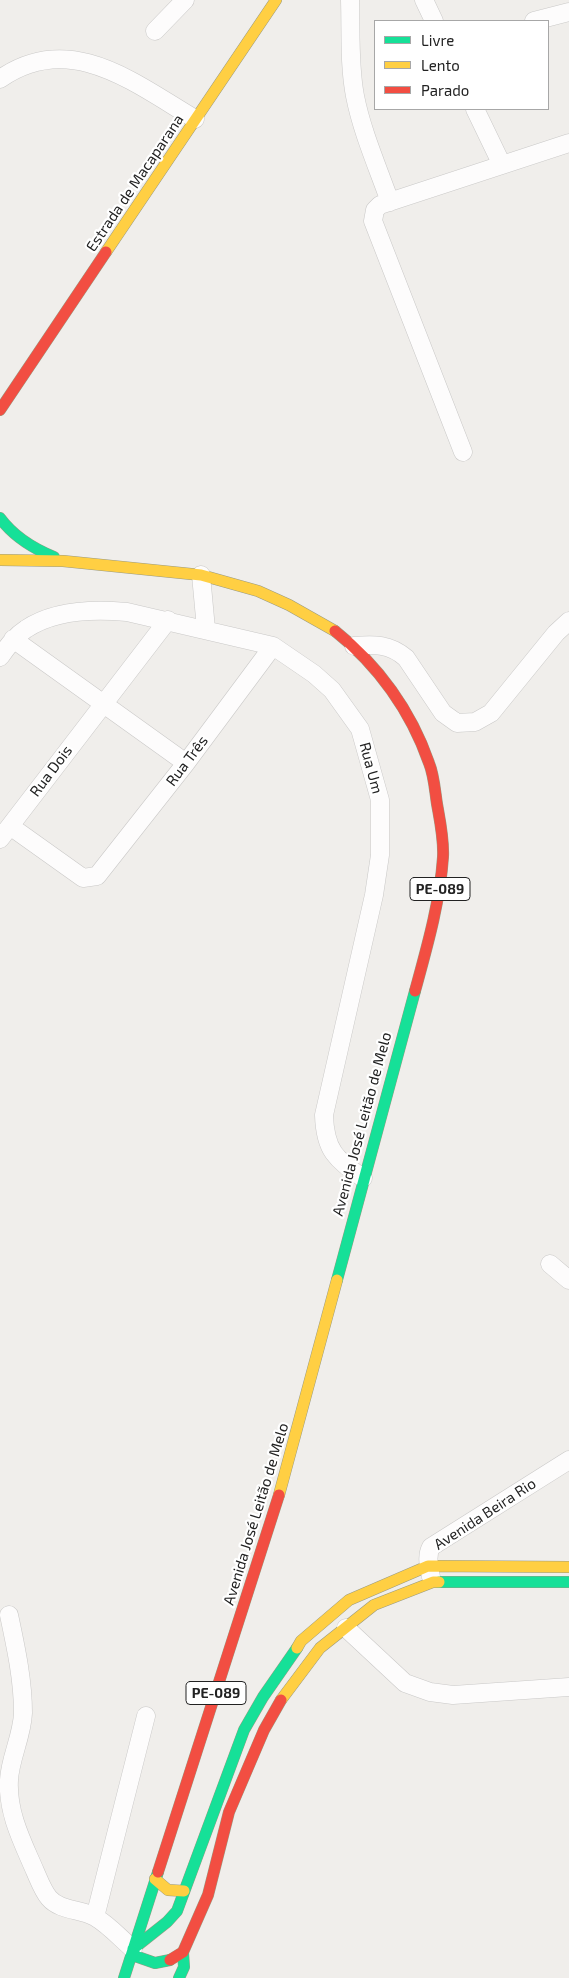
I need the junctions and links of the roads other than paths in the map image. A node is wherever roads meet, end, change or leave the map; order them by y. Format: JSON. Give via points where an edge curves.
{"nodes":[{"id":1,"x":185,"y":0,"type":"edge"},
{"id":2,"x":276,"y":0,"type":"edge"},
{"id":3,"x":350,"y":0,"type":"edge"},
{"id":4,"x":424,"y":0,"type":"edge"},
{"id":5,"x":569,"y":12,"type":"edge"},
{"id":6,"x":434,"y":20,"type":"edge"},
{"id":7,"x":538,"y":20,"type":"edge"},
{"id":8,"x":155,"y":31,"type":"dead end"},
{"id":9,"x":0,"y":79,"type":"edge"},
{"id":10,"x":475,"y":110,"type":"edge"},
{"id":11,"x":195,"y":119,"type":"junction"},
{"id":12,"x":569,"y":143,"type":"edge"},
{"id":13,"x":502,"y":165,"type":"junction"},
{"id":14,"x":385,"y":203,"type":"junction"},
{"id":15,"x":19,"y":383,"type":"junction"},
{"id":16,"x":0,"y":410,"type":"edge"},
{"id":17,"x":3,"y":422,"type":"dead end"},
{"id":18,"x":463,"y":452,"type":"dead end"},
{"id":19,"x":0,"y":518,"type":"edge"},
{"id":20,"x":0,"y":560,"type":"edge"},
{"id":21,"x":63,"y":561,"type":"junction"},
{"id":22,"x":201,"y":575,"type":"junction"},
{"id":23,"x":168,"y":620,"type":"junction"},
{"id":24,"x":569,"y":620,"type":"edge"},
{"id":25,"x":206,"y":629,"type":"junction"},
{"id":26,"x":12,"y":639,"type":"junction"},
{"id":27,"x":273,"y":646,"type":"junction"},
{"id":28,"x":354,"y":646,"type":"junction"},
{"id":29,"x":0,"y":657,"type":"edge"},
{"id":30,"x":103,"y":703,"type":"junction"},
{"id":31,"x":186,"y":764,"type":"junction"},
{"id":32,"x":5,"y":833,"type":"edge"},
{"id":33,"x":363,"y":1178,"type":"junction"},
{"id":34,"x":550,"y":1264,"type":"dead end"},
{"id":35,"x":569,"y":1280,"type":"edge"},
{"id":36,"x":569,"y":1460,"type":"edge"},
{"id":37,"x":569,"y":1567,"type":"edge"},
{"id":38,"x":431,"y":1574,"type":"junction"},
{"id":39,"x":569,"y":1582,"type":"edge"},
{"id":40,"x":366,"y":1591,"type":"junction"},
{"id":41,"x":374,"y":1605,"type":"junction"},
{"id":42,"x":9,"y":1615,"type":"dead end"},
{"id":43,"x":346,"y":1628,"type":"junction"},
{"id":44,"x":569,"y":1687,"type":"edge"},
{"id":45,"x":146,"y":1716,"type":"dead end"},
{"id":46,"x":155,"y":1879,"type":"junction"},
{"id":47,"x":184,"y":1891,"type":"junction"},
{"id":48,"x":95,"y":1917,"type":"junction"},
{"id":49,"x":132,"y":1949,"type":"junction"},
{"id":50,"x":182,"y":1952,"type":"junction"},
{"id":51,"x":124,"y":1978,"type":"edge"},
{"id":52,"x":178,"y":1978,"type":"edge"}],
"edges":[{"from":1,"to":8,"type":"street"},
{"from":2,"to":11,"type":"main road","name":"Estrada de Macaparana"},
{"from":3,"to":14,"type":"street","via":[[352,79],[358,112]]},
{"from":4,"to":6,"type":"street"},
{"from":5,"to":7,"type":"street"},
{"from":9,"to":11,"type":"street","via":[[40,60],[78,60],[119,74]]},
{"from":10,"to":13,"type":"street"},
{"from":11,"to":15,"type":"main road","name":"Estrada de Macaparana"},
{"from":12,"to":13,"type":"street"},
{"from":13,"to":14,"type":"street"},
{"from":14,"to":18,"type":"street","via":[[375,210],[373,221]]},
{"from":15,"to":16,"type":"main road","name":"Estrada de Macaparana"},
{"from":15,"to":17,"type":"main road","name":"Estrada de Macaparana"},
{"from":19,"to":21,"type":"main road","via":[[20,540]]},
{"from":20,"to":21,"type":"main road","name":"Avenida José Leitão de Melo","number":"PE-089"},
{"from":21,"to":22,"type":"main road","name":"Avenida José Leitão de Melo","number":"PE-089"},
{"from":22,"to":25,"type":"street"},
{"from":22,"to":28,"type":"main road","name":"Avenida José Leitão de Melo","number":"PE-089","via":[[258,591],[289,605],[328,626]]},
{"from":23,"to":25,"type":"street","name":"Rua Um"},
{"from":23,"to":26,"type":"street","name":"Rua Um","via":[[127,612],[87,610],[35,624]]},
{"from":23,"to":30,"type":"street","name":"Rua Dois"},
{"from":24,"to":28,"type":"street","via":[[491,713],[474,722],[457,723],[443,713],[398,651],[375,644]]},
{"from":25,"to":27,"type":"street","name":"Rua Um"},
{"from":26,"to":29,"type":"street"},
{"from":26,"to":30,"type":"street"},
{"from":27,"to":31,"type":"street","name":"Rua Três"},
{"from":27,"to":33,"type":"street","name":"Rua Um","via":[[314,674],[351,714],[360,729],[380,800],[380,855],[374,895],[324,1115],[327,1138],[334,1154]]},
{"from":28,"to":33,"type":"main road","name":"Avenida José Leitão de Melo","number":"PE-089","via":[[392,690],[408,715],[430,764],[443,855],[440,888],[427,948]]},
{"from":30,"to":31,"type":"street"},
{"from":30,"to":32,"type":"street","name":"Rua Dois"},
{"from":31,"to":32,"type":"street","name":"Rua Três","via":[[95,877],[83,878]]},
{"from":33,"to":46,"type":"main road","name":"Avenida José Leitão de Melo","number":"PE-089","via":[[276,1507]]},
{"from":34,"to":35,"type":"street"},
{"from":36,"to":38,"type":"street","name":"Avenida Beira Rio","via":[[431,1547]]},
{"from":37,"to":38,"type":"main road"},
{"from":38,"to":39,"type":"main road"},
{"from":38,"to":40,"type":"main road"},
{"from":38,"to":41,"type":"main road"},
{"from":40,"to":41,"type":"main road"},
{"from":40,"to":47,"type":"main road","via":[[349,1600],[301,1641],[263,1697],[244,1730]]},
{"from":41,"to":43,"type":"main road"},
{"from":42,"to":48,"type":"street","via":[[21,1670],[23,1716],[9,1780],[16,1826],[50,1899]]},
{"from":43,"to":44,"type":"street","via":[[405,1683],[430,1692],[453,1695]]},
{"from":43,"to":50,"type":"main road","via":[[320,1648],[300,1672],[264,1730],[229,1812],[208,1895]]},
{"from":45,"to":48,"type":"street"},
{"from":46,"to":47,"type":"main road","via":[[170,1892]]},
{"from":46,"to":49,"type":"main road","name":"Avenida José Leitão de Melo","number":"PE-089"},
{"from":47,"to":49,"type":"main road","via":[[168,1923]]},
{"from":48,"to":49,"type":"street"},
{"from":49,"to":50,"type":"main road","via":[[135,1956],[156,1963],[172,1960]]},
{"from":49,"to":51,"type":"main road","name":"Avenida José Leitão de Melo","number":"PE-089"},
{"from":50,"to":52,"type":"main road","via":[[184,1967]]}]}
